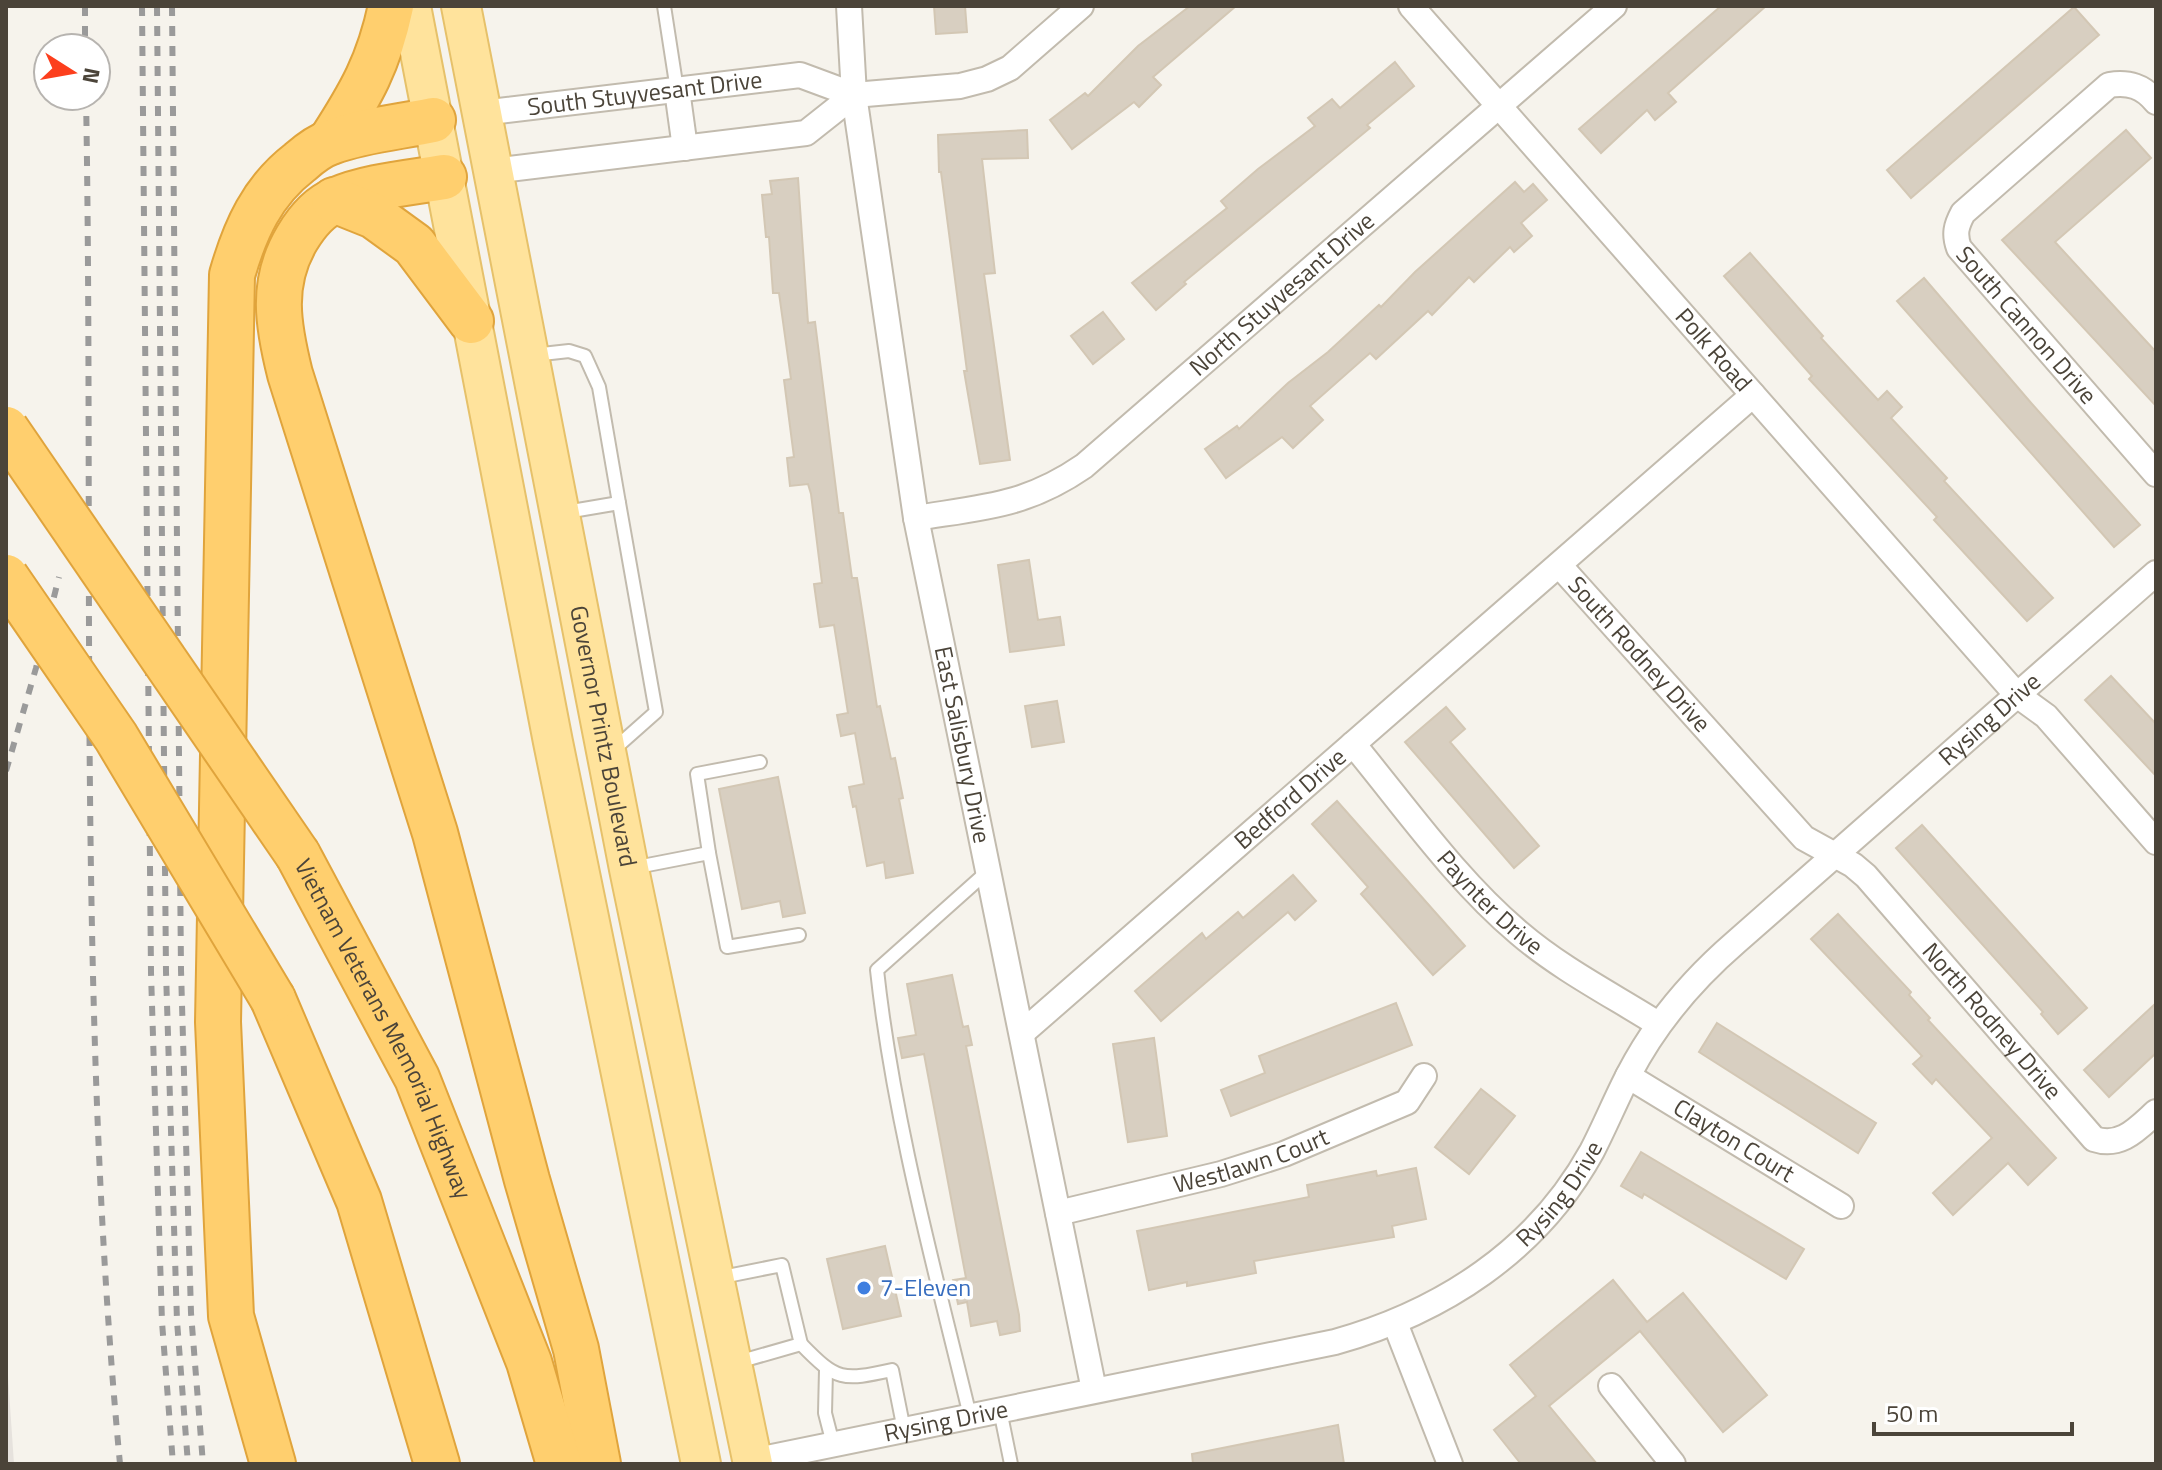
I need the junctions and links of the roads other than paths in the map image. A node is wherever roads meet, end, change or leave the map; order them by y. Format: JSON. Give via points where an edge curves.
{"nodes":[{"id":1,"x":391,"y":6,"type":"edge"},
{"id":2,"x":411,"y":6,"type":"edge"},
{"id":3,"x":461,"y":6,"type":"edge"},
{"id":4,"x":664,"y":6,"type":"edge"},
{"id":5,"x":849,"y":6,"type":"edge"},
{"id":6,"x":1081,"y":6,"type":"edge"},
{"id":7,"x":1411,"y":6,"type":"edge"},
{"id":8,"x":1614,"y":6,"type":"edge"},
{"id":9,"x":677,"y":90,"type":"junction"},
{"id":10,"x":854,"y":95,"type":"junction"},
{"id":11,"x":2156,"y":102,"type":"edge"},
{"id":12,"x":1499,"y":106,"type":"junction"},
{"id":13,"x":482,"y":113,"type":"junction"},
{"id":14,"x":433,"y":120,"type":"junction"},
{"id":15,"x":330,"y":142,"type":"junction"},
{"id":16,"x":685,"y":148,"type":"junction"},
{"id":17,"x":493,"y":171,"type":"junction"},
{"id":18,"x":444,"y":177,"type":"junction"},
{"id":19,"x":334,"y":200,"type":"junction"},
{"id":20,"x":471,"y":321,"type":"junction"},
{"id":21,"x":529,"y":355,"type":"junction"},
{"id":22,"x":1753,"y":395,"type":"junction"},
{"id":23,"x":6,"y":429,"type":"edge"},
{"id":24,"x":2156,"y":474,"type":"edge"},
{"id":25,"x":619,"y":503,"type":"junction"},
{"id":26,"x":560,"y":513,"type":"junction"},
{"id":27,"x":916,"y":518,"type":"junction"},
{"id":28,"x":1559,"y":565,"type":"junction"},
{"id":29,"x":2156,"y":573,"type":"edge"},
{"id":30,"x":6,"y":577,"type":"edge"},
{"id":31,"x":2017,"y":695,"type":"junction"},
{"id":32,"x":553,"y":742,"type":"junction"},
{"id":33,"x":1353,"y":744,"type":"junction"},
{"id":34,"x":607,"y":756,"type":"junction"},
{"id":35,"x":760,"y":762,"type":"dead end"},
{"id":36,"x":2156,"y":842,"type":"edge"},
{"id":37,"x":709,"y":853,"type":"junction"},
{"id":38,"x":1835,"y":855,"type":"junction"},
{"id":39,"x":629,"y":869,"type":"junction"},
{"id":40,"x":988,"y":871,"type":"junction"},
{"id":41,"x":799,"y":935,"type":"dead end"},
{"id":42,"x":1658,"y":1024,"type":"junction"},
{"id":43,"x":1022,"y":1033,"type":"junction"},
{"id":44,"x":1424,"y":1076,"type":"dead end"},
{"id":45,"x":1628,"y":1076,"type":"junction"},
{"id":46,"x":2156,"y":1112,"type":"edge"},
{"id":47,"x":1841,"y":1206,"type":"dead end"},
{"id":48,"x":1058,"y":1213,"type":"junction"},
{"id":49,"x":714,"y":1278,"type":"junction"},
{"id":50,"x":1395,"y":1323,"type":"junction"},
{"id":51,"x":801,"y":1344,"type":"junction"},
{"id":52,"x":731,"y":1364,"type":"junction"},
{"id":53,"x":826,"y":1370,"type":"junction"},
{"id":54,"x":1611,"y":1386,"type":"dead end"},
{"id":55,"x":1094,"y":1390,"type":"junction"},
{"id":56,"x":1000,"y":1410,"type":"junction"},
{"id":57,"x":970,"y":1416,"type":"junction"},
{"id":58,"x":904,"y":1430,"type":"junction"},
{"id":59,"x":833,"y":1444,"type":"junction"},
{"id":60,"x":748,"y":1463,"type":"edge"},
{"id":61,"x":273,"y":1464,"type":"edge"},
{"id":62,"x":437,"y":1464,"type":"edge"},
{"id":63,"x":559,"y":1464,"type":"edge"},
{"id":64,"x":598,"y":1464,"type":"edge"},
{"id":65,"x":701,"y":1464,"type":"edge"},
{"id":66,"x":1011,"y":1464,"type":"edge"},
{"id":67,"x":1450,"y":1464,"type":"edge"},
{"id":68,"x":1673,"y":1464,"type":"edge"}],
"edges":[{"from":1,"to":15,"type":"highway","via":[[371,75]]},
{"from":2,"to":14,"type":"main road","name":"Governor Printz Boulevard"},
{"from":3,"to":13,"type":"main road","name":"Governor Printz Boulevard"},
{"from":4,"to":9,"type":"lane"},
{"from":5,"to":10,"type":"street","name":"East Salisbury Drive"},
{"from":6,"to":10,"type":"street","name":"South Stuyvesant Drive","via":[[1010,68],[987,79]]},
{"from":7,"to":12,"type":"street","name":"Polk Road"},
{"from":8,"to":12,"type":"street","name":"North Stuyvesant Drive"},
{"from":9,"to":10,"type":"street","name":"South Stuyvesant Drive","via":[[800,75]]},
{"from":9,"to":13,"type":"street","name":"South Stuyvesant Drive"},
{"from":9,"to":16,"type":"street"},
{"from":10,"to":16,"type":"street","via":[[806,133]]},
{"from":10,"to":27,"type":"street","name":"East Salisbury Drive"},
{"from":11,"to":24,"type":"street","name":"South Cannon Drive","via":[[2135,85],[2109,85],[1963,213],[1955,237],[1959,248]]},
{"from":12,"to":22,"type":"street","name":"Polk Road"},
{"from":12,"to":27,"type":"street","name":"North Stuyvesant Drive","via":[[1084,466],[1032,496]]},
{"from":13,"to":14,"type":"main road","name":"South Stuyvesant Drive"},
{"from":13,"to":17,"type":"main road","name":"Governor Printz Boulevard"},
{"from":14,"to":15,"type":"highway"},
{"from":14,"to":18,"type":"main road","name":"Governor Printz Boulevard"},
{"from":15,"to":61,"type":"highway","via":[[291,169],[267,194],[241,246],[230,308],[218,1022],[231,1316]]},
{"from":16,"to":17,"type":"street"},
{"from":17,"to":18,"type":"main road"},
{"from":17,"to":21,"type":"main road","name":"Governor Printz Boulevard"},
{"from":18,"to":19,"type":"highway"},
{"from":18,"to":20,"type":"main road","name":"Governor Printz Boulevard"},
{"from":19,"to":20,"type":"highway","via":[[374,216],[414,245]]},
{"from":19,"to":64,"type":"highway","via":[[305,225],[289,253],[277,304],[279,331],[435,833],[576,1349]]},
{"from":20,"to":32,"type":"main road","name":"Governor Printz Boulevard"},
{"from":21,"to":25,"type":"lane","via":[[569,351],[585,356],[599,387]]},
{"from":21,"to":26,"type":"main road","name":"Governor Printz Boulevard"},
{"from":22,"to":28,"type":"street","name":"South Rodney Drive"},
{"from":22,"to":31,"type":"street","name":"Polk Road"},
{"from":23,"to":63,"type":"highway","name":"Vietnam Veterans Memorial Highway","bridge":true,"via":[[298,855],[417,1078],[529,1362]]},
{"from":25,"to":26,"type":"lane"},
{"from":25,"to":34,"type":"lane","via":[[656,712]]},
{"from":26,"to":34,"type":"main road","name":"Governor Printz Boulevard"},
{"from":27,"to":40,"type":"street","name":"East Salisbury Drive"},
{"from":28,"to":33,"type":"street","name":"Bedford Drive"},
{"from":28,"to":38,"type":"street","name":"South Rodney Drive","via":[[1804,838]]},
{"from":29,"to":31,"type":"street","name":"Rysing Drive"},
{"from":30,"to":62,"type":"highway","bridge":true,"via":[[116,737],[273,999],[359,1201]]},
{"from":31,"to":36,"type":"street","via":[[2046,716]]},
{"from":31,"to":38,"type":"street","name":"Rysing Drive"},
{"from":32,"to":34,"type":"main road"},
{"from":32,"to":65,"type":"main road","name":"Governor Printz Boulevard"},
{"from":33,"to":42,"type":"street","name":"Paynter Drive","via":[[1503,919],[1546,954]]},
{"from":33,"to":43,"type":"street","name":"Bedford Drive"},
{"from":34,"to":39,"type":"main road","name":"Governor Printz Boulevard"},
{"from":35,"to":37,"type":"lane","via":[[697,774]]},
{"from":37,"to":39,"type":"lane"},
{"from":37,"to":41,"type":"lane","via":[[727,947]]},
{"from":38,"to":42,"type":"street","name":"Rysing Drive","via":[[1711,964]]},
{"from":38,"to":46,"type":"street","name":"North Rodney Drive","via":[[1866,876],[2094,1139],[2105,1143],[2128,1137]]},
{"from":39,"to":49,"type":"main road","name":"Governor Printz Boulevard"},
{"from":40,"to":43,"type":"street","name":"East Salisbury Drive"},
{"from":40,"to":57,"type":"lane","via":[[877,970],[924,1224]]},
{"from":42,"to":45,"type":"street","name":"Rysing Drive"},
{"from":43,"to":48,"type":"street","name":"East Salisbury Drive"},
{"from":44,"to":48,"type":"street","name":"Westlawn Court","via":[[1407,1102],[1284,1154]]},
{"from":45,"to":47,"type":"street","name":"Clayton Court"},
{"from":45,"to":50,"type":"street","name":"Rysing Drive","via":[[1591,1152],[1535,1228],[1484,1274]]},
{"from":48,"to":55,"type":"street","name":"East Salisbury Drive"},
{"from":49,"to":51,"type":"lane","via":[[782,1265]]},
{"from":49,"to":52,"type":"main road","name":"Governor Printz Boulevard"},
{"from":50,"to":55,"type":"street","name":"Rysing Drive","via":[[1300,1350]]},
{"from":50,"to":67,"type":"street"},
{"from":51,"to":52,"type":"lane"},
{"from":51,"to":53,"type":"lane"},
{"from":52,"to":60,"type":"main road","name":"Governor Printz Boulevard"},
{"from":53,"to":58,"type":"lane","via":[[854,1378],[892,1370]]},
{"from":53,"to":59,"type":"lane","via":[[825,1413]]},
{"from":54,"to":68,"type":"street"},
{"from":55,"to":56,"type":"street","name":"Rysing Drive"},
{"from":56,"to":57,"type":"street","name":"Rysing Drive"},
{"from":56,"to":66,"type":"lane"},
{"from":57,"to":58,"type":"street","name":"Rysing Drive"},
{"from":58,"to":59,"type":"street","name":"Rysing Drive"},
{"from":59,"to":60,"type":"street","name":"Rysing Drive"}]}
